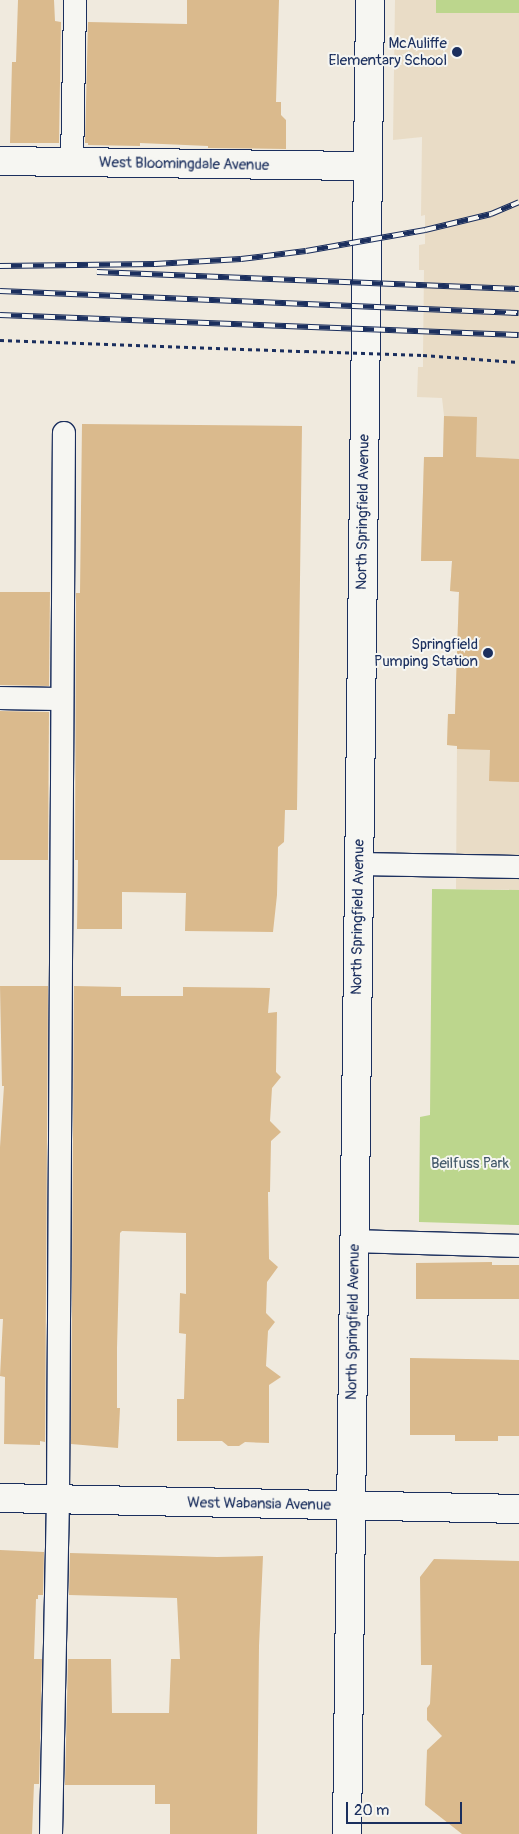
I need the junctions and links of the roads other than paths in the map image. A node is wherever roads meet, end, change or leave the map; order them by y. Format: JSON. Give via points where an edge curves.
{"nodes":[{"id":1,"x":75,"y":0,"type":"edge"},
{"id":2,"x":370,"y":0,"type":"edge"},
{"id":3,"x":0,"y":161,"type":"edge"},
{"id":4,"x":72,"y":162,"type":"junction"},
{"id":5,"x":368,"y":166,"type":"junction"},
{"id":6,"x":64,"y":433,"type":"dead end"},
{"id":7,"x":0,"y":698,"type":"edge"},
{"id":8,"x":62,"y":699,"type":"junction"},
{"id":9,"x":358,"y":864,"type":"junction"},
{"id":10,"x":519,"y":867,"type":"edge"},
{"id":11,"x":354,"y":1241,"type":"junction"},
{"id":12,"x":519,"y":1246,"type":"edge"},
{"id":13,"x":0,"y":1498,"type":"edge"},
{"id":14,"x":58,"y":1499,"type":"junction"},
{"id":15,"x":351,"y":1506,"type":"junction"},
{"id":16,"x":519,"y":1509,"type":"edge"},
{"id":17,"x":51,"y":1834,"type":"edge"},
{"id":18,"x":347,"y":1834,"type":"edge"}],
"edges":[{"from":1,"to":4,"type":"lane"},
{"from":2,"to":5,"type":"street","name":"North Springfield Avenue"},
{"from":3,"to":4,"type":"street","name":"West Bloomingdale Avenue"},
{"from":4,"to":5,"type":"street","name":"West Bloomingdale Avenue"},
{"from":5,"to":9,"type":"street","name":"North Springfield Avenue"},
{"from":6,"to":8,"type":"lane"},
{"from":7,"to":8,"type":"lane"},
{"from":8,"to":14,"type":"lane"},
{"from":9,"to":10,"type":"lane"},
{"from":9,"to":11,"type":"street","name":"North Springfield Avenue"},
{"from":11,"to":12,"type":"lane"},
{"from":11,"to":15,"type":"street","name":"North Springfield Avenue"},
{"from":13,"to":14,"type":"street","name":"West Wabansia Avenue"},
{"from":14,"to":15,"type":"street","name":"West Wabansia Avenue"},
{"from":14,"to":17,"type":"lane"},
{"from":15,"to":16,"type":"street","name":"West Wabansia Avenue"},
{"from":15,"to":18,"type":"street","name":"North Springfield Avenue"}]}
